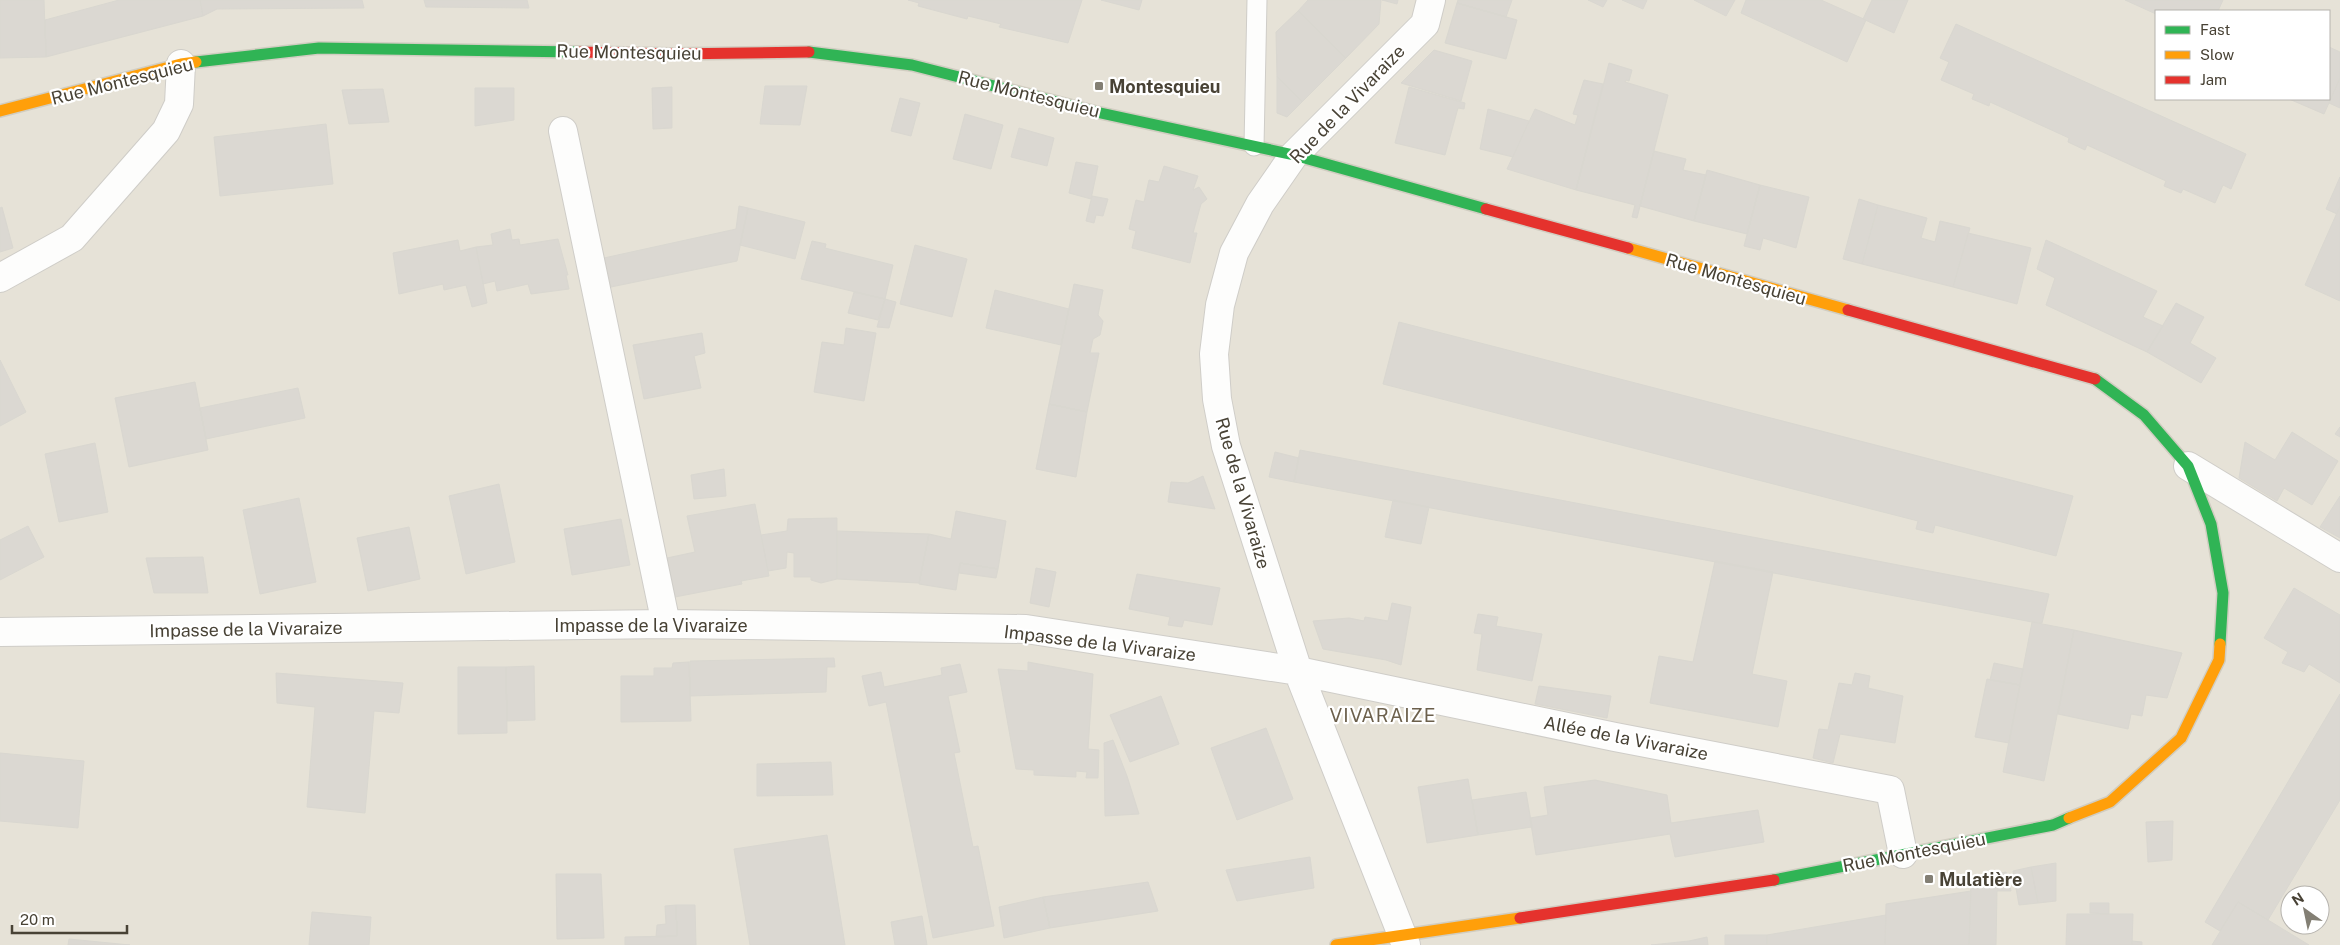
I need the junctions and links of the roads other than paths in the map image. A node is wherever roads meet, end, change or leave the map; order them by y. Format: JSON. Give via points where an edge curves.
{"nodes":[{"id":1,"x":1257,"y":0,"type":"edge"},
{"id":2,"x":1431,"y":0,"type":"edge"},
{"id":3,"x":181,"y":64,"type":"junction"},
{"id":4,"x":0,"y":112,"type":"edge"},
{"id":5,"x":563,"y":131,"type":"dead end"},
{"id":6,"x":1254,"y":146,"type":"junction"},
{"id":7,"x":1294,"y":155,"type":"junction"},
{"id":8,"x":0,"y":278,"type":"edge"},
{"id":9,"x":2188,"y":466,"type":"junction"},
{"id":10,"x":2340,"y":558,"type":"edge"},
{"id":11,"x":666,"y":624,"type":"junction"},
{"id":12,"x":0,"y":632,"type":"edge"},
{"id":13,"x":1298,"y":671,"type":"junction"},
{"id":14,"x":1903,"y":854,"type":"junction"},
{"id":15,"x":1404,"y":940,"type":"edge"},
{"id":16,"x":1336,"y":945,"type":"edge"}],
"edges":[{"from":1,"to":6,"type":"lane"},
{"from":2,"to":7,"type":"street","name":"Rue de la Vivaraize","via":[[1425,24]]},
{"from":3,"to":4,"type":"street","name":"Rue Montesquieu"},
{"from":3,"to":6,"type":"street","name":"Rue Montesquieu","via":[[319,48],[671,54],[800,51],[912,65],[1096,112]]},
{"from":3,"to":8,"type":"street","via":[[179,104],[166,131],[72,238]]},
{"from":5,"to":11,"type":"street"},
{"from":6,"to":7,"type":"street","name":"Rue Montesquieu"},
{"from":7,"to":9,"type":"street","name":"Rue Montesquieu","via":[[2095,379],[2144,416]]},
{"from":7,"to":13,"type":"street","name":"Rue de la Vivaraize","via":[[1260,204],[1234,253],[1220,305],[1214,354],[1217,399],[1226,446]]},
{"from":9,"to":10,"type":"street","name":"Rue Montesquieu"},
{"from":9,"to":14,"type":"street","name":"Rue Montesquieu","via":[[2211,524],[2224,593],[2220,660],[2182,738],[2110,802],[2053,825]]},
{"from":11,"to":12,"type":"street","name":"Impasse de la Vivaraize"},
{"from":11,"to":13,"type":"street","name":"Impasse de la Vivaraize","via":[[1026,629]]},
{"from":13,"to":14,"type":"street","name":"Allée de la Vivaraize","via":[[1890,790]]},
{"from":13,"to":15,"type":"street","name":"Rue de la Vivaraize"},
{"from":14,"to":15,"type":"street","name":"Rue Montesquieu","via":[[1758,883]]},
{"from":15,"to":16,"type":"street","name":"Rue Montesquieu"}]}
